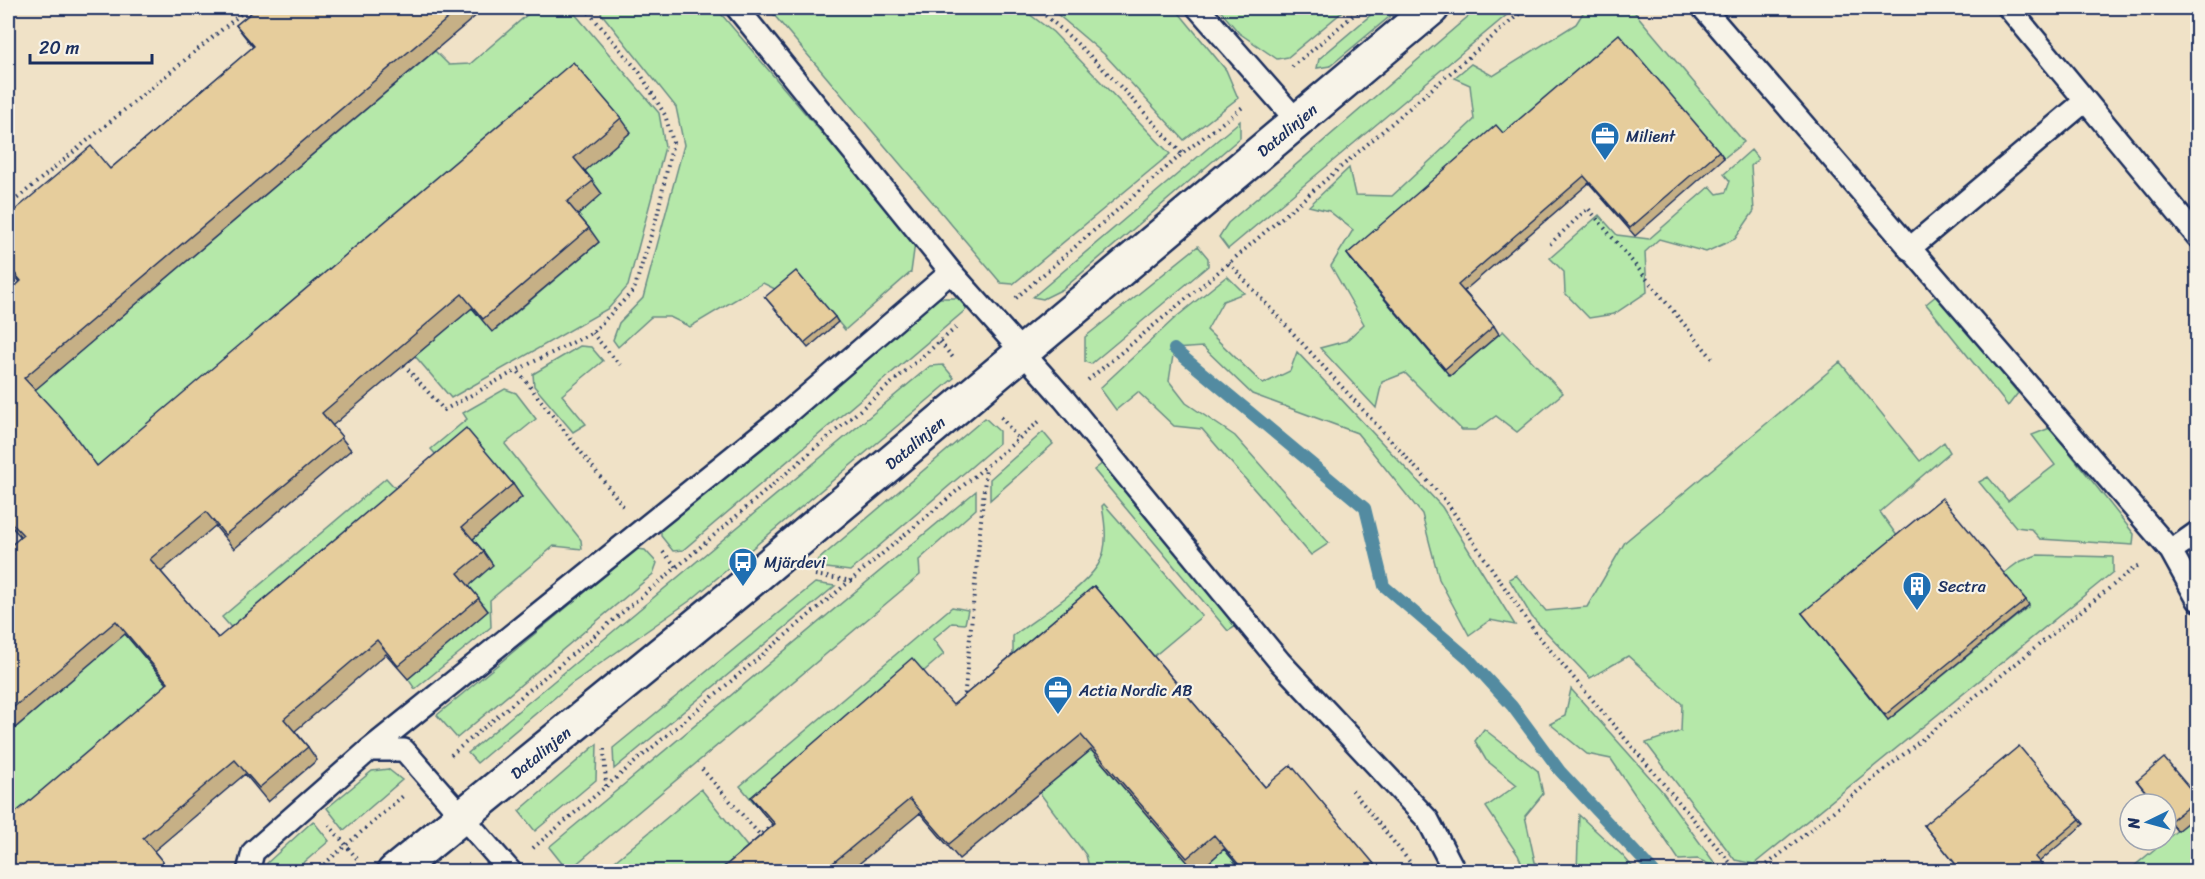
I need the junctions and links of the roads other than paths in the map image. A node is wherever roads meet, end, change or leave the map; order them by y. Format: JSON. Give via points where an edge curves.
{"nodes":[{"id":1,"x":737,"y":8,"type":"edge"},
{"id":2,"x":1198,"y":8,"type":"edge"},
{"id":3,"x":1432,"y":8,"type":"edge"},
{"id":4,"x":1703,"y":8,"type":"edge"},
{"id":5,"x":2009,"y":8,"type":"edge"},
{"id":6,"x":2085,"y":101,"type":"junction"},
{"id":7,"x":1298,"y":122,"type":"junction"},
{"id":8,"x":2198,"y":237,"type":"edge"},
{"id":9,"x":1910,"y":249,"type":"junction"},
{"id":10,"x":951,"y":272,"type":"junction"},
{"id":11,"x":1024,"y":353,"type":"junction"},
{"id":12,"x":2198,"y":532,"type":"edge"},
{"id":13,"x":2171,"y":551,"type":"junction"},
{"id":14,"x":2198,"y":600,"type":"edge"},
{"id":15,"x":369,"y":750,"type":"junction"},
{"id":16,"x":462,"y":817,"type":"junction"},
{"id":17,"x":509,"y":870,"type":"edge"},
{"id":18,"x":248,"y":872,"type":"edge"},
{"id":19,"x":394,"y":872,"type":"edge"},
{"id":20,"x":1455,"y":872,"type":"edge"}],
"edges":[{"from":1,"to":10,"type":"lane"},
{"from":2,"to":7,"type":"lane"},
{"from":3,"to":7,"type":"street","name":"Datalinjen"},
{"from":4,"to":9,"type":"lane"},
{"from":5,"to":6,"type":"lane"},
{"from":6,"to":8,"type":"lane"},
{"from":6,"to":9,"type":"lane"},
{"from":7,"to":11,"type":"street","name":"Datalinjen"},
{"from":9,"to":13,"type":"lane"},
{"from":10,"to":11,"type":"lane"},
{"from":10,"to":15,"type":"lane","via":[[784,415]]},
{"from":11,"to":16,"type":"street","name":"Datalinjen"},
{"from":11,"to":20,"type":"lane","via":[[1280,662],[1428,820]]},
{"from":12,"to":13,"type":"lane"},
{"from":13,"to":14,"type":"lane"},
{"from":15,"to":16,"type":"lane","via":[[404,750]]},
{"from":15,"to":18,"type":"lane","via":[[253,852]]},
{"from":16,"to":17,"type":"lane"},
{"from":16,"to":19,"type":"street","name":"Datalinjen"}]}
